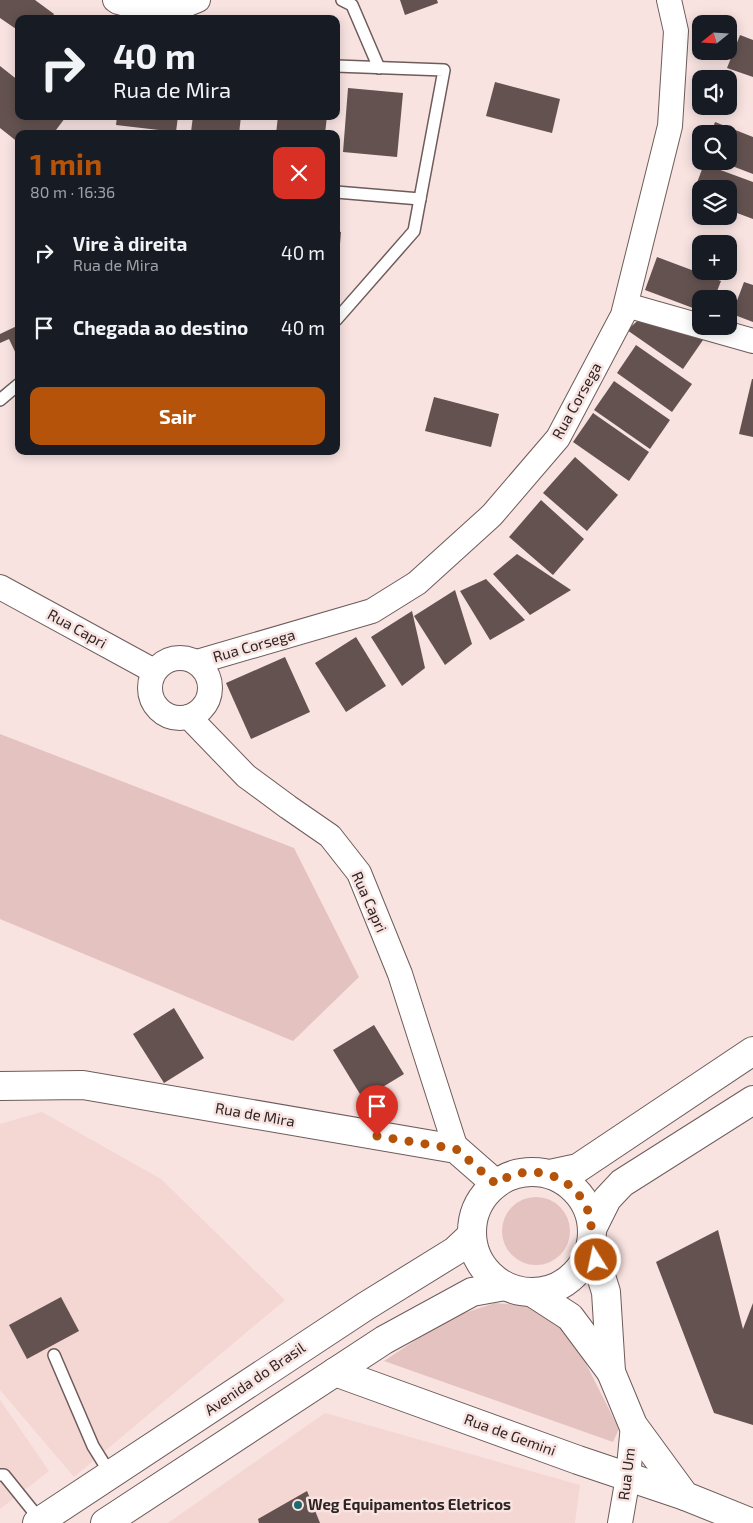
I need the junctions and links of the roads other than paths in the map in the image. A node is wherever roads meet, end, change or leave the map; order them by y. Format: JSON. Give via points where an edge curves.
{"nodes":[{"id":1,"x":115,"y":0,"type":"edge"},
{"id":2,"x":198,"y":0,"type":"edge"},
{"id":3,"x":669,"y":0,"type":"edge"},
{"id":4,"x":349,"y":2,"type":"edge"},
{"id":5,"x":340,"y":66,"type":"edge"},
{"id":6,"x":379,"y":68,"type":"junction"},
{"id":7,"x":340,"y":192,"type":"edge"},
{"id":8,"x":420,"y":199,"type":"junction"},
{"id":9,"x":626,"y":305,"type":"junction"},
{"id":10,"x":340,"y":315,"type":"edge"},
{"id":11,"x":753,"y":341,"type":"edge"},
{"id":12,"x":15,"y":387,"type":"edge"},
{"id":13,"x":0,"y":400,"type":"edge"},
{"id":14,"x":0,"y":587,"type":"edge"},
{"id":15,"x":197,"y":662,"type":"junction"},
{"id":16,"x":154,"y":671,"type":"junction"},
{"id":17,"x":188,"y":717,"type":"junction"},
{"id":18,"x":753,"y":1051,"type":"edge"},
{"id":19,"x":0,"y":1086,"type":"edge"},
{"id":20,"x":753,"y":1100,"type":"edge"},
{"id":21,"x":456,"y":1149,"type":"junction"},
{"id":22,"x":550,"y":1174,"type":"junction"},
{"id":23,"x":496,"y":1184,"type":"junction"},
{"id":24,"x":472,"y":1235,"type":"junction"},
{"id":25,"x":592,"y":1236,"type":"junction"},
{"id":26,"x":505,"y":1286,"type":"junction"},
{"id":27,"x":533,"y":1292,"type":"junction"},
{"id":28,"x":54,"y":1355,"type":"dead end"},
{"id":29,"x":335,"y":1372,"type":"junction"},
{"id":30,"x":611,"y":1372,"type":"junction"},
{"id":31,"x":633,"y":1425,"type":"junction"},
{"id":32,"x":0,"y":1475,"type":"edge"},
{"id":33,"x":111,"y":1475,"type":"junction"},
{"id":34,"x":628,"y":1477,"type":"junction"},
{"id":35,"x":685,"y":1496,"type":"junction"},
{"id":36,"x":39,"y":1522,"type":"edge"},
{"id":37,"x":105,"y":1523,"type":"edge"},
{"id":38,"x":620,"y":1523,"type":"edge"},
{"id":39,"x":752,"y":1523,"type":"edge"}],
"edges":[{"from":1,"to":2,"type":"street","via":[[148,10],[181,7]]},
{"from":3,"to":9,"type":"street","name":"Rua Corsega","via":[[676,31],[670,126]]},
{"from":4,"to":6,"type":"lane"},
{"from":5,"to":6,"type":"lane"},
{"from":6,"to":8,"type":"lane","via":[[444,70]]},
{"from":7,"to":8,"type":"lane"},
{"from":8,"to":10,"type":"lane","via":[[414,231]]},
{"from":9,"to":11,"type":"street"},
{"from":9,"to":15,"type":"street","name":"Rua Corsega","via":[[558,438],[492,515],[417,584],[372,611]]},
{"from":12,"to":13,"type":"lane"},
{"from":14,"to":16,"type":"street","name":"Rua Capri"},
{"from":15,"to":16,"type":"street","via":[[179,657],[168,659]]},
{"from":15,"to":17,"type":"street","via":[[208,677],[210,694],[199,712]]},
{"from":16,"to":17,"type":"street","via":[[150,693],[158,709],[167,716]]},
{"from":17,"to":21,"type":"street","name":"Rua Capri","via":[[246,776],[330,836],[359,873],[400,974]]},
{"from":18,"to":22,"type":"main road","via":[[578,1168]]},
{"from":19,"to":21,"type":"main road","name":"Rua de Mira","via":[[84,1085]]},
{"from":20,"to":25,"type":"main road","via":[[622,1183],[607,1199]]},
{"from":21,"to":23,"type":"main road"},
{"from":22,"to":23,"type":"main road","via":[[533,1171],[515,1174]]},
{"from":22,"to":25,"type":"main road","via":[[567,1182],[580,1195],[588,1211]]},
{"from":23,"to":24,"type":"main road","via":[[480,1202]]},
{"from":24,"to":26,"type":"main road","via":[[482,1265]]},
{"from":24,"to":33,"type":"main road","name":"Avenida do Brasil","via":[[455,1251]]},
{"from":25,"to":27,"type":"main road","via":[[586,1260],[576,1273],[564,1284]]},
{"from":25,"to":30,"type":"main road","via":[[606,1292]]},
{"from":26,"to":27,"type":"main road"},
{"from":26,"to":29,"type":"main road","via":[[472,1292],[384,1340]]},
{"from":27,"to":30,"type":"main road","via":[[570,1317]]},
{"from":28,"to":33,"type":"lane","via":[[93,1446]]},
{"from":29,"to":34,"type":"main road","name":"Rua de Gemini"},
{"from":29,"to":37,"type":"main road"},
{"from":30,"to":31,"type":"main road"},
{"from":31,"to":34,"type":"street","name":"Rua Um"},
{"from":31,"to":35,"type":"main road"},
{"from":32,"to":36,"type":"lane","via":[[4,1475]]},
{"from":33,"to":36,"type":"main road","name":"Avenida do Brasil"},
{"from":34,"to":35,"type":"main road","name":"Rua de Gemini"},
{"from":34,"to":38,"type":"street","name":"Rua Um"},
{"from":35,"to":39,"type":"main road","name":"Rua de Gemini"}]}
